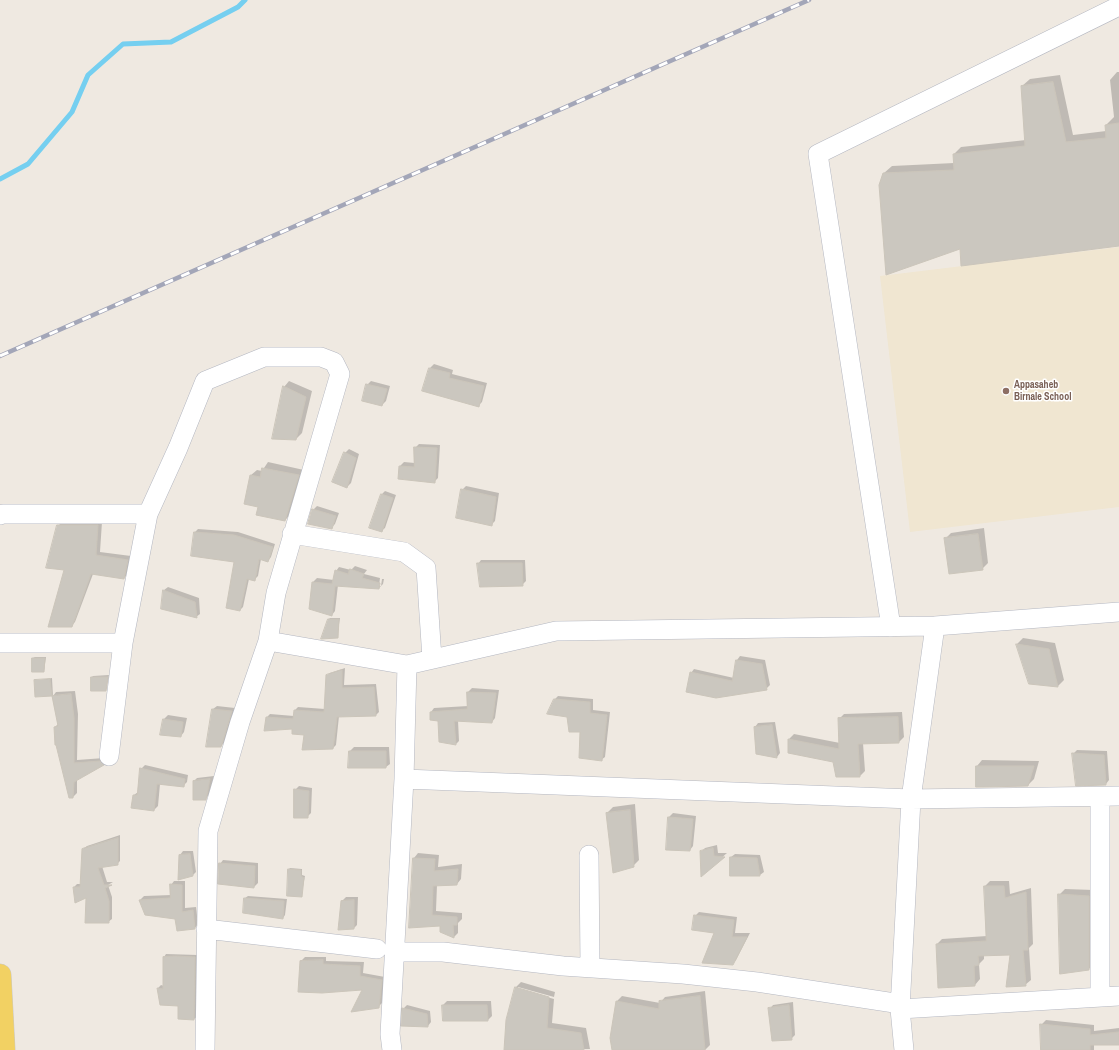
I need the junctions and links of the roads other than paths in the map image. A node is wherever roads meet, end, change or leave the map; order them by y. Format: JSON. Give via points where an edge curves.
{"nodes":[{"id":1,"x":1119,"y":6,"type":"edge"},
{"id":2,"x":148,"y":514,"type":"junction"},
{"id":3,"x":0,"y":515,"type":"edge"},
{"id":4,"x":292,"y":534,"type":"junction"},
{"id":5,"x":1119,"y":612,"type":"edge"},
{"id":6,"x":935,"y":626,"type":"junction"},
{"id":7,"x":891,"y":627,"type":"junction"},
{"id":8,"x":268,"y":641,"type":"junction"},
{"id":9,"x":0,"y":643,"type":"edge"},
{"id":10,"x":123,"y":643,"type":"junction"},
{"id":11,"x":432,"y":659,"type":"junction"},
{"id":12,"x":407,"y":665,"type":"junction"},
{"id":13,"x":109,"y":756,"type":"dead end"},
{"id":14,"x":404,"y":779,"type":"junction"},
{"id":15,"x":1119,"y":796,"type":"edge"},
{"id":16,"x":1100,"y":797,"type":"junction"},
{"id":17,"x":912,"y":799,"type":"junction"},
{"id":18,"x":589,"y":855,"type":"dead end"},
{"id":19,"x":206,"y":930,"type":"junction"},
{"id":20,"x":386,"y":951,"type":"junction"},
{"id":21,"x":590,"y":967,"type":"junction"},
{"id":22,"x":0,"y":975,"type":"edge"},
{"id":23,"x":1119,"y":996,"type":"edge"},
{"id":24,"x":1100,"y":997,"type":"junction"},
{"id":25,"x":900,"y":1007,"type":"junction"},
{"id":26,"x":4,"y":1050,"type":"edge"},
{"id":27,"x":206,"y":1050,"type":"edge"},
{"id":28,"x":392,"y":1050,"type":"edge"},
{"id":29,"x":904,"y":1050,"type":"edge"}],
"edges":[{"from":1,"to":7,"type":"street","via":[[818,154]]},
{"from":2,"to":3,"type":"street"},
{"from":2,"to":4,"type":"street","via":[[205,380],[264,357],[321,357],[334,362],[340,374]]},
{"from":2,"to":10,"type":"street"},
{"from":4,"to":8,"type":"street","via":[[276,593]]},
{"from":4,"to":11,"type":"street","via":[[404,552],[426,568]]},
{"from":5,"to":6,"type":"street"},
{"from":6,"to":7,"type":"street"},
{"from":6,"to":17,"type":"street"},
{"from":7,"to":11,"type":"street","via":[[556,631]]},
{"from":8,"to":12,"type":"street"},
{"from":8,"to":19,"type":"street","via":[[240,722],[208,831]]},
{"from":9,"to":10,"type":"street"},
{"from":10,"to":13,"type":"street"},
{"from":11,"to":12,"type":"street"},
{"from":12,"to":14,"type":"street"},
{"from":14,"to":17,"type":"street"},
{"from":14,"to":20,"type":"street"},
{"from":15,"to":16,"type":"street"},
{"from":16,"to":17,"type":"street"},
{"from":16,"to":24,"type":"street"},
{"from":17,"to":25,"type":"street"},
{"from":18,"to":21,"type":"street"},
{"from":19,"to":20,"type":"street"},
{"from":19,"to":27,"type":"street"},
{"from":20,"to":21,"type":"street","via":[[443,952]]},
{"from":20,"to":28,"type":"street"},
{"from":21,"to":25,"type":"street","via":[[757,982]]},
{"from":22,"to":26,"type":"main road"},
{"from":23,"to":24,"type":"street"},
{"from":24,"to":25,"type":"street"},
{"from":25,"to":29,"type":"street"}]}
